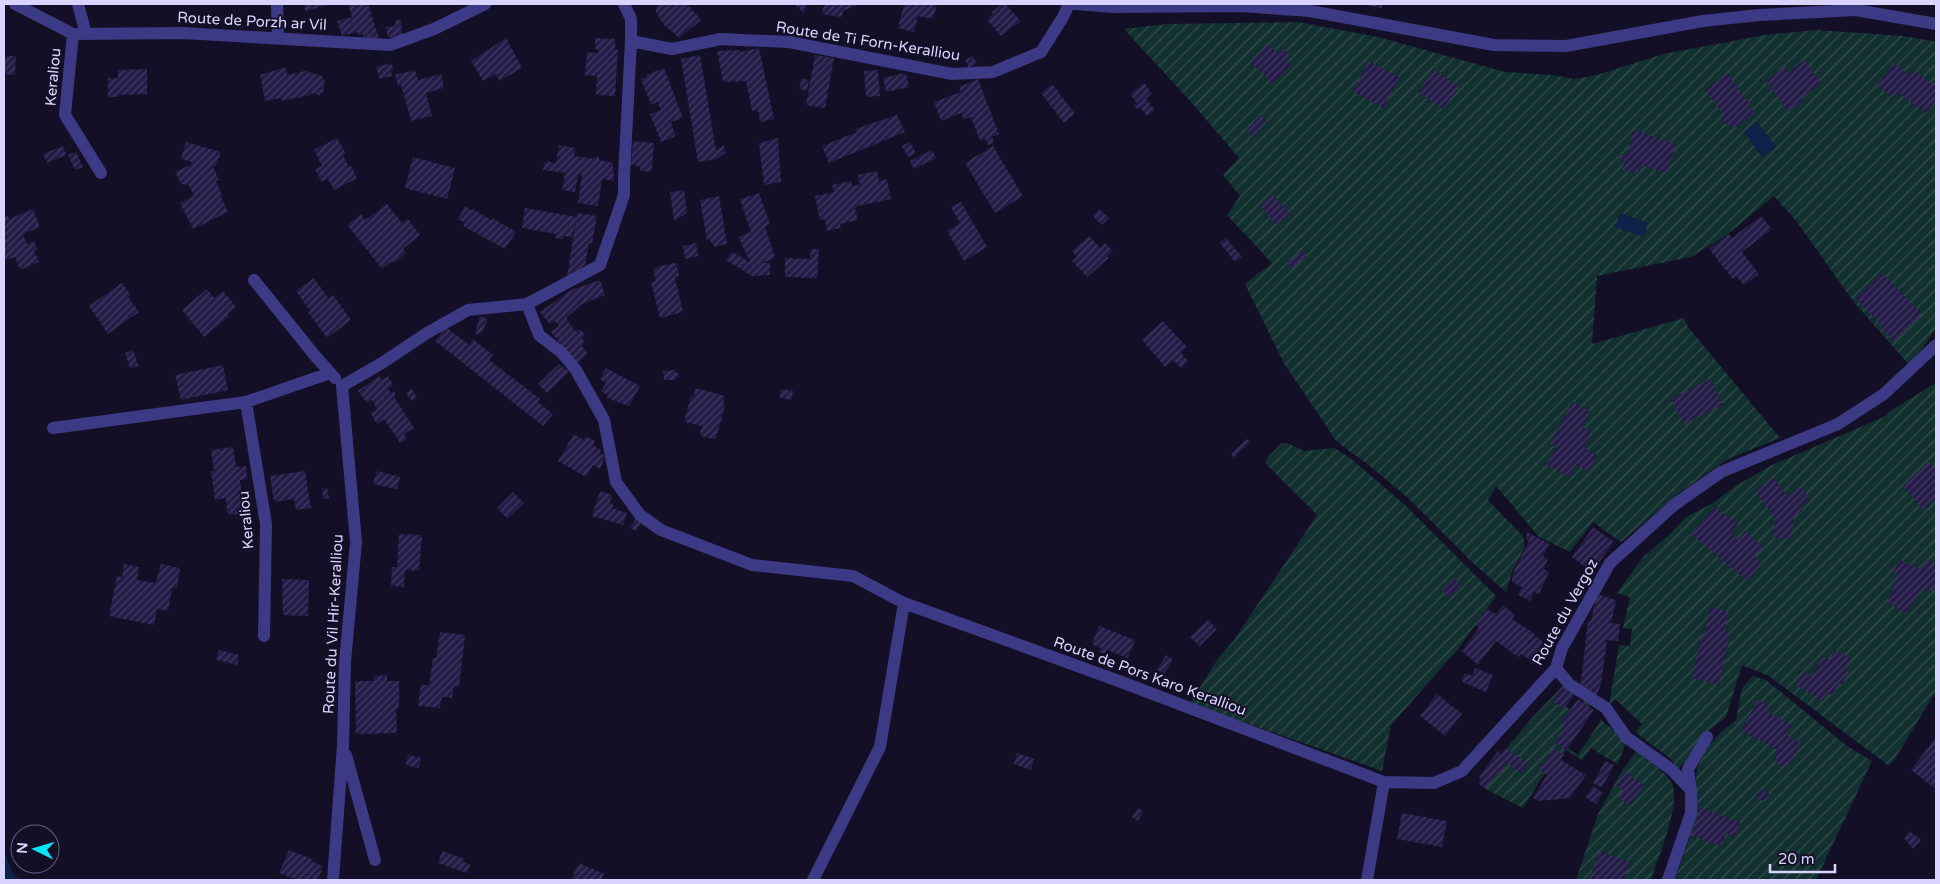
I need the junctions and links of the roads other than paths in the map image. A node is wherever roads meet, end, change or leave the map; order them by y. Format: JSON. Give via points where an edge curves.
{"nodes":[{"id":1,"x":15,"y":4,"type":"edge"},
{"id":2,"x":78,"y":4,"type":"edge"},
{"id":3,"x":278,"y":4,"type":"edge"},
{"id":4,"x":485,"y":4,"type":"edge"},
{"id":5,"x":624,"y":4,"type":"edge"},
{"id":6,"x":1069,"y":4,"type":"edge"},
{"id":7,"x":1075,"y":4,"type":"edge"},
{"id":8,"x":1758,"y":9,"type":"edge"},
{"id":9,"x":1936,"y":24,"type":"edge"},
{"id":10,"x":73,"y":34,"type":"junction"},
{"id":11,"x":86,"y":34,"type":"junction"},
{"id":12,"x":278,"y":38,"type":"junction"},
{"id":13,"x":631,"y":41,"type":"junction"},
{"id":14,"x":101,"y":173,"type":"dead end"},
{"id":15,"x":254,"y":280,"type":"dead end"},
{"id":16,"x":527,"y":304,"type":"junction"},
{"id":17,"x":1936,"y":345,"type":"edge"},
{"id":18,"x":330,"y":373,"type":"junction"},
{"id":19,"x":342,"y":386,"type":"junction"},
{"id":20,"x":246,"y":402,"type":"junction"},
{"id":21,"x":53,"y":428,"type":"dead end"},
{"id":22,"x":904,"y":603,"type":"junction"},
{"id":23,"x":264,"y":636,"type":"dead end"},
{"id":24,"x":1556,"y":668,"type":"junction"},
{"id":25,"x":1707,"y":736,"type":"dead end"},
{"id":26,"x":343,"y":746,"type":"junction"},
{"id":27,"x":1384,"y":782,"type":"junction"},
{"id":28,"x":1691,"y":790,"type":"junction"},
{"id":29,"x":375,"y":860,"type":"dead end"},
{"id":30,"x":332,"y":880,"type":"edge"},
{"id":31,"x":813,"y":880,"type":"edge"},
{"id":32,"x":1367,"y":880,"type":"edge"},
{"id":33,"x":1668,"y":880,"type":"edge"}],
"edges":[{"from":1,"to":10,"type":"street","name":"Route de Porzh ar Vil"},
{"from":2,"to":11,"type":"street"},
{"from":3,"to":12,"type":"street"},
{"from":4,"to":12,"type":"street","name":"Route de Porzh ar Vil","via":[[434,29],[390,45]]},
{"from":5,"to":13,"type":"street","via":[[631,19]]},
{"from":6,"to":13,"type":"street","name":"Route de Ti Forn-Keralliou","via":[[1041,52],[993,72],[952,74],[789,42],[721,39],[672,49]]},
{"from":7,"to":8,"type":"street","via":[[1116,7],[1240,6],[1310,11],[1494,45],[1566,46]]},
{"from":8,"to":9,"type":"street","via":[[1856,10]]},
{"from":10,"to":11,"type":"street","name":"Route de Porzh ar Vil"},
{"from":10,"to":14,"type":"street","name":"Keraliou","via":[[65,115]]},
{"from":11,"to":12,"type":"street","name":"Route de Porzh ar Vil","via":[[183,33]]},
{"from":13,"to":16,"type":"street","via":[[624,195],[600,265]]},
{"from":15,"to":18,"type":"street"},
{"from":16,"to":19,"type":"street","via":[[468,310]]},
{"from":16,"to":22,"type":"street","name":"Route de Pors Karo Keralliou","via":[[539,335],[561,352],[576,370],[604,420],[616,482],[640,515],[661,530],[752,565],[853,576]]},
{"from":17,"to":24,"type":"street","name":"Route du Vergoz","via":[[1884,394],[1838,424],[1721,472],[1674,505],[1610,563],[1562,648]]},
{"from":18,"to":19,"type":"street"},
{"from":18,"to":20,"type":"street"},
{"from":19,"to":26,"type":"street","name":"Route du Vil Hir-Keralliou","via":[[356,542],[345,662]]},
{"from":20,"to":21,"type":"street"},
{"from":20,"to":23,"type":"street","name":"Keraliou","via":[[266,524]]},
{"from":22,"to":27,"type":"street","name":"Route de Pors Karo Keralliou"},
{"from":22,"to":31,"type":"street","via":[[880,747]]},
{"from":24,"to":27,"type":"street","name":"Route du Vergoz","via":[[1462,771],[1434,783]]},
{"from":24,"to":28,"type":"street","via":[[1569,684],[1606,708],[1626,737],[1672,770]]},
{"from":25,"to":28,"type":"street","via":[[1688,769]]},
{"from":26,"to":29,"type":"street"},
{"from":26,"to":30,"type":"street","name":"Route du Vil Hir-Keralliou"},
{"from":27,"to":32,"type":"street"},
{"from":28,"to":33,"type":"street","via":[[1691,813]]}]}
